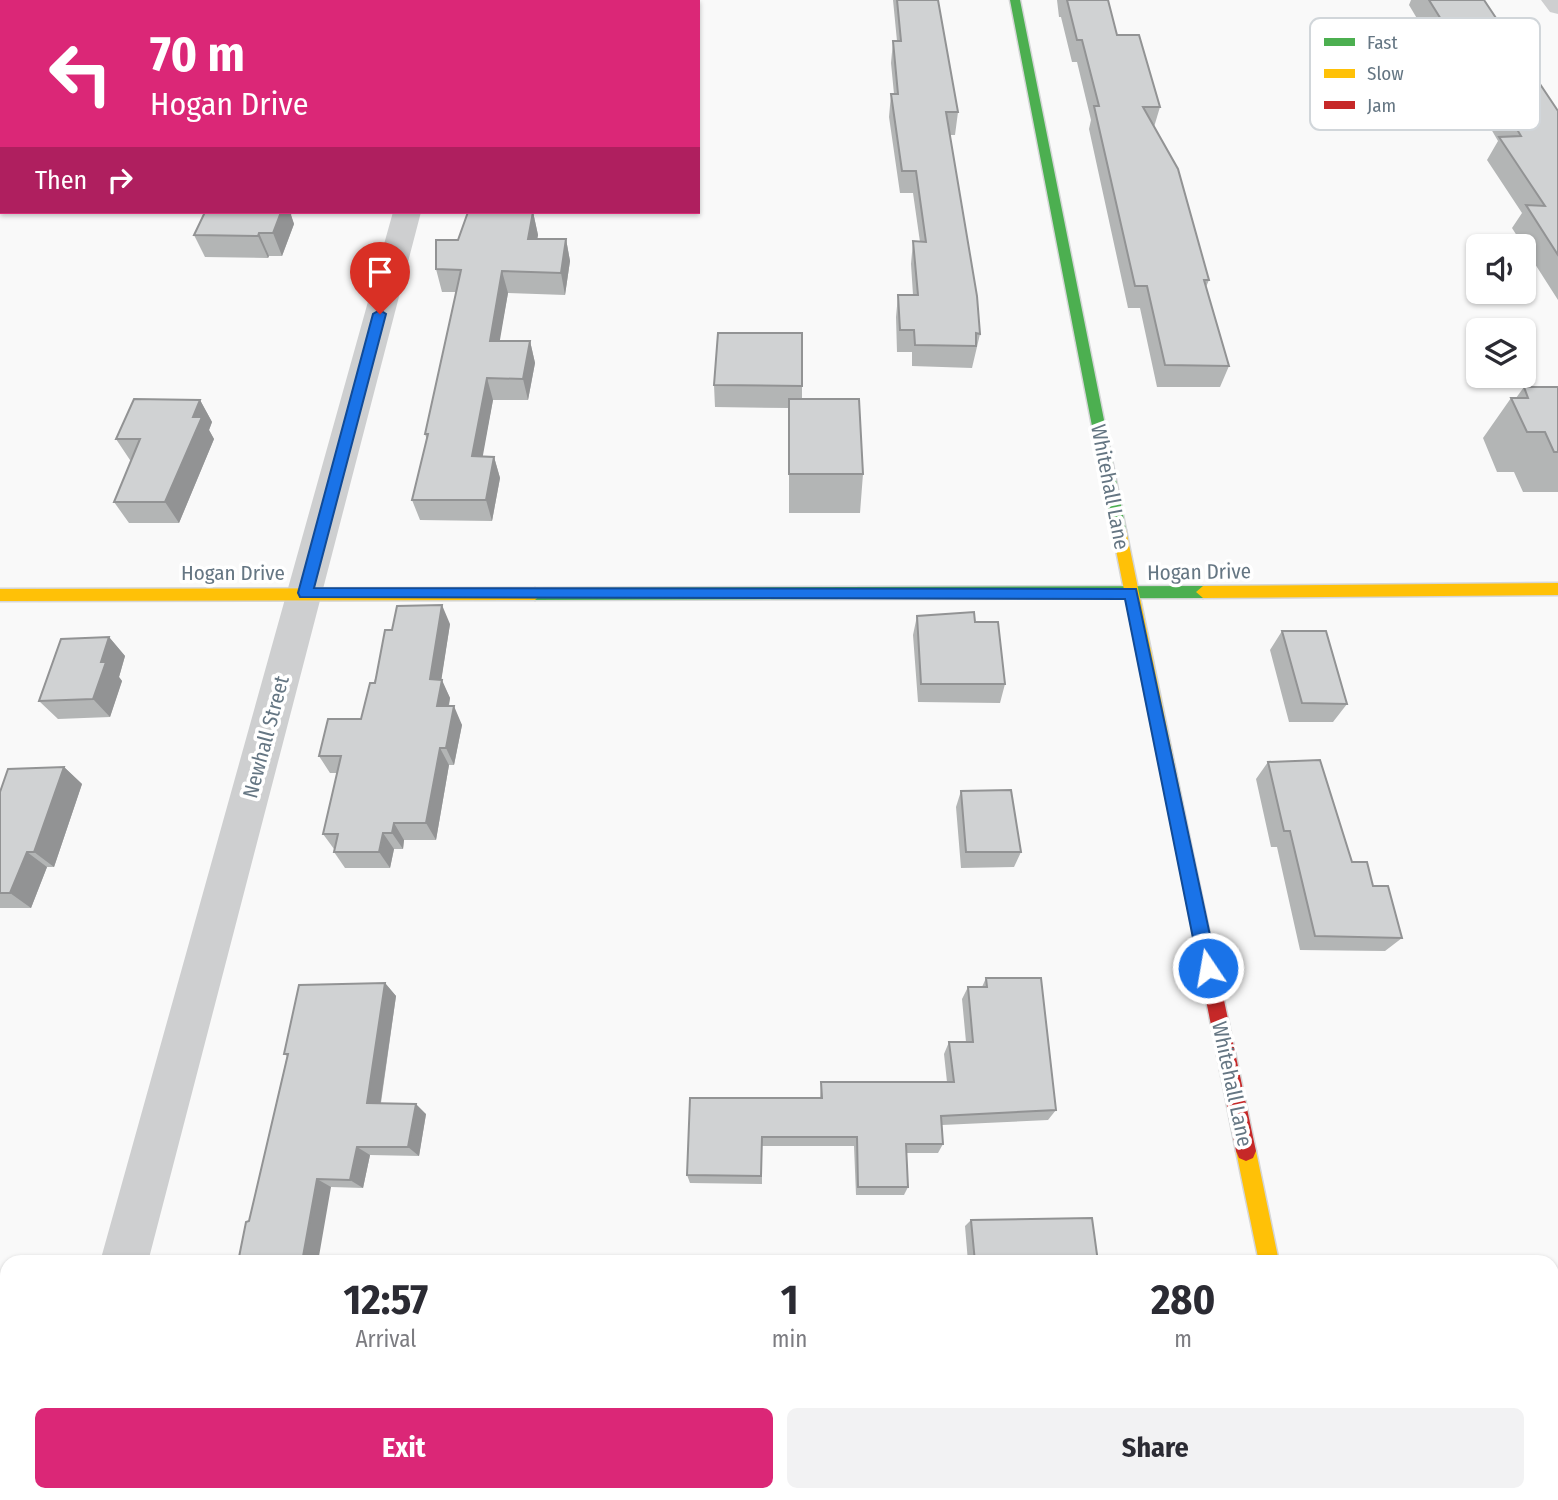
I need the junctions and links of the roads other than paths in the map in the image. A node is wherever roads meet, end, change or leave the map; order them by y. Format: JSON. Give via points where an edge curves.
{"nodes":[{"id":1,"x":1014,"y":0,"type":"edge"},
{"id":2,"x":1553,"y":0,"type":"edge"},
{"id":3,"x":1558,"y":7,"type":"edge"},
{"id":4,"x":406,"y":214,"type":"edge"},
{"id":5,"x":1558,"y":589,"type":"edge"},
{"id":6,"x":305,"y":593,"type":"junction"},
{"id":7,"x":1131,"y":593,"type":"junction"},
{"id":8,"x":0,"y":595,"type":"edge"},
{"id":9,"x":126,"y":1255,"type":"edge"},
{"id":10,"x":1268,"y":1255,"type":"edge"}],
"edges":[{"from":1,"to":7,"type":"street","name":"Whitehall Lane"},
{"from":2,"to":3,"type":"street"},
{"from":4,"to":6,"type":"street","name":"Newhall Street"},
{"from":5,"to":7,"type":"street","name":"Hogan Drive"},
{"from":6,"to":7,"type":"street","name":"Hogan Drive"},
{"from":6,"to":8,"type":"street","name":"Hogan Drive"},
{"from":6,"to":9,"type":"street","name":"Newhall Street"},
{"from":7,"to":10,"type":"street","name":"Whitehall Lane"}]}
